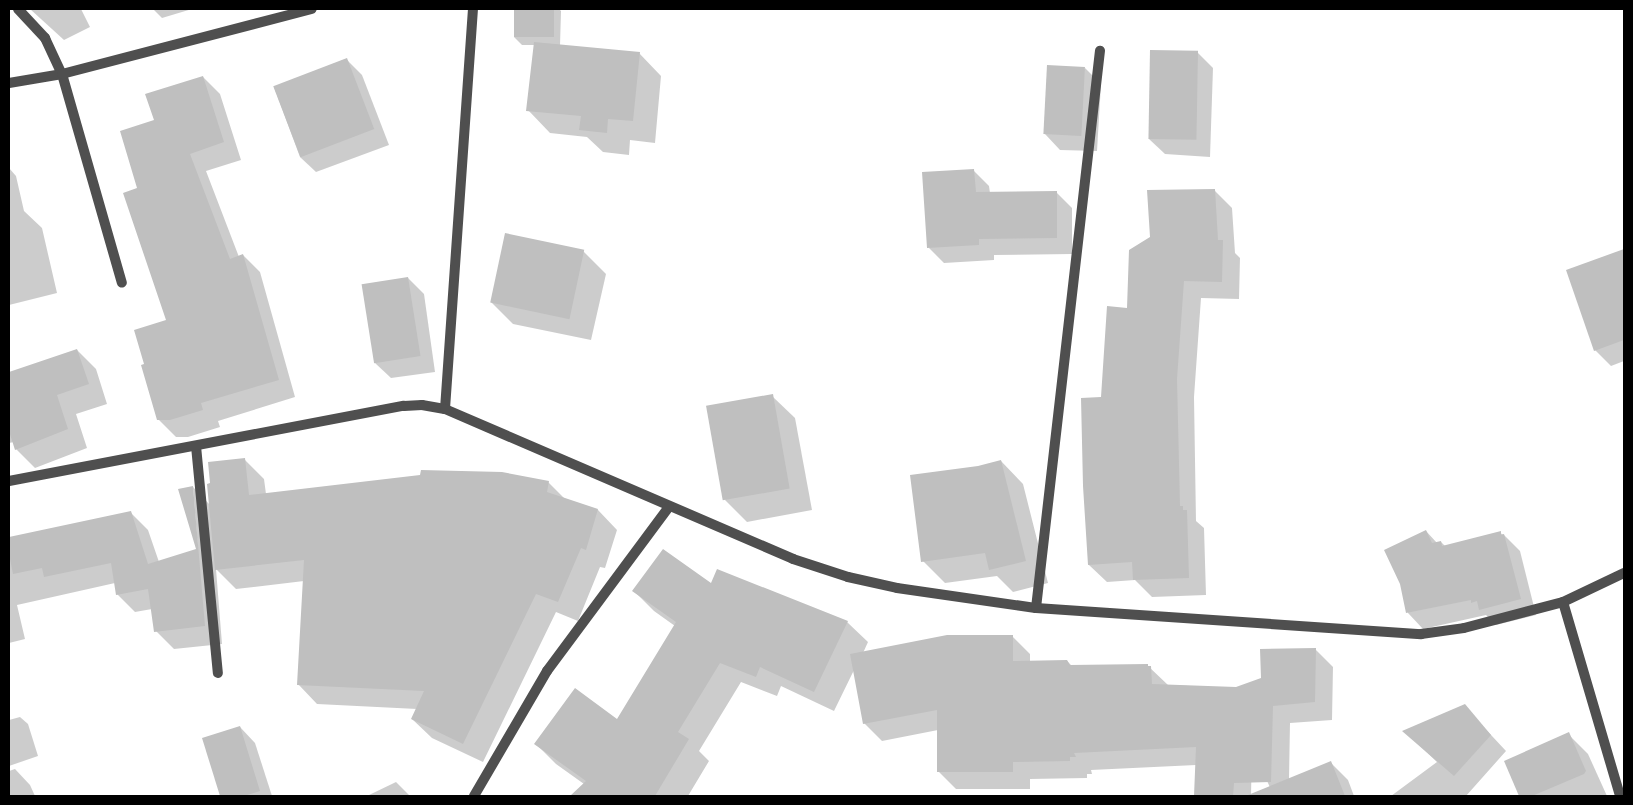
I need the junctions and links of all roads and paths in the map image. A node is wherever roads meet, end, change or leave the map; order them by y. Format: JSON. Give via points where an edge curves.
{"nodes":[{"id":1,"x":18,"y":9,"type":"edge"},
{"id":2,"x":312,"y":9,"type":"edge"},
{"id":3,"x":473,"y":9,"type":"edge"},
{"id":4,"x":1100,"y":51,"type":"dead end"},
{"id":5,"x":62,"y":74,"type":"junction"},
{"id":6,"x":9,"y":83,"type":"edge"},
{"id":7,"x":122,"y":283,"type":"dead end"},
{"id":8,"x":445,"y":409,"type":"junction"},
{"id":9,"x":196,"y":446,"type":"junction"},
{"id":10,"x":9,"y":481,"type":"edge"},
{"id":11,"x":669,"y":507,"type":"junction"},
{"id":12,"x":1624,"y":574,"type":"edge"},
{"id":13,"x":1562,"y":602,"type":"junction"},
{"id":14,"x":1036,"y":608,"type":"junction"},
{"id":15,"x":218,"y":673,"type":"dead end"},
{"id":16,"x":474,"y":796,"type":"edge"},
{"id":17,"x":1620,"y":796,"type":"edge"}],
"edges":[{"from":1,"to":5,"type":"street","via":[[45,38]]},
{"from":2,"to":5,"type":"street"},
{"from":3,"to":8,"type":"street"},
{"from":4,"to":14,"type":"street"},
{"from":5,"to":6,"type":"street"},
{"from":5,"to":7,"type":"street"},
{"from":8,"to":9,"type":"street","via":[[404,406]]},
{"from":8,"to":11,"type":"street"},
{"from":9,"to":10,"type":"street"},
{"from":9,"to":15,"type":"street"},
{"from":11,"to":14,"type":"street","via":[[793,559],[848,577],[897,588]]},
{"from":11,"to":16,"type":"street","via":[[547,670]]},
{"from":12,"to":13,"type":"street"},
{"from":13,"to":14,"type":"street","via":[[1464,628],[1421,634]]},
{"from":13,"to":17,"type":"street"}]}
